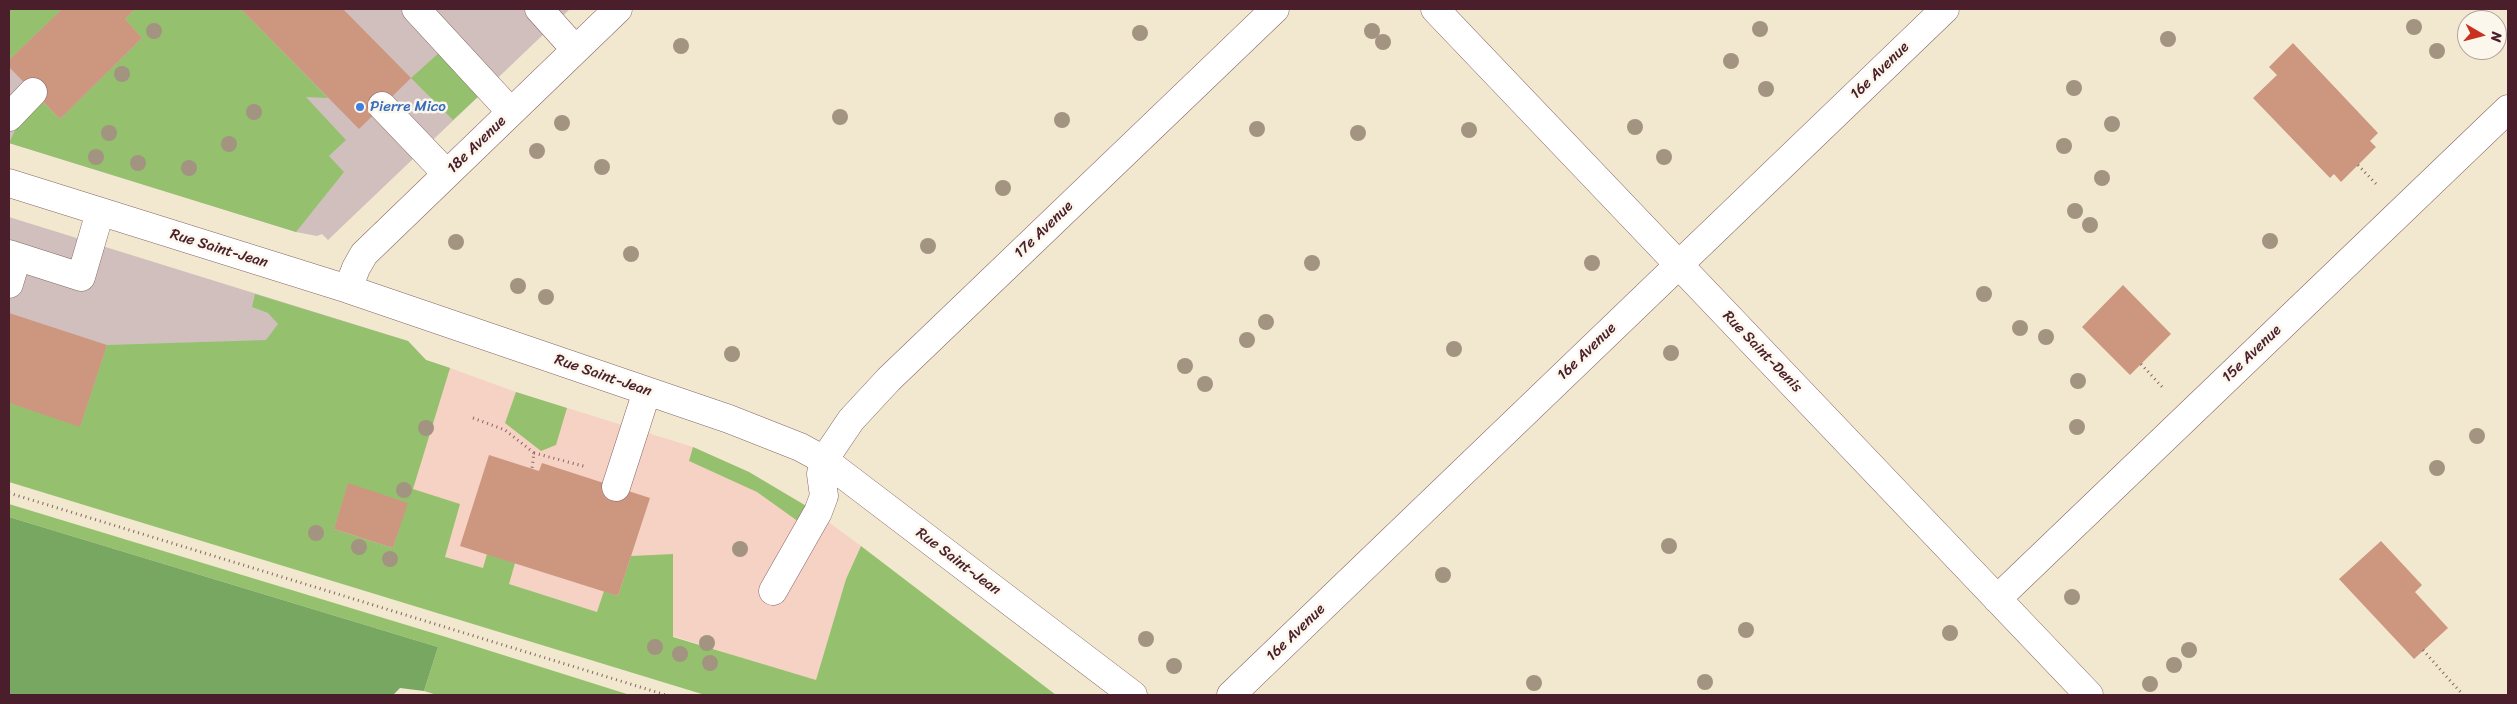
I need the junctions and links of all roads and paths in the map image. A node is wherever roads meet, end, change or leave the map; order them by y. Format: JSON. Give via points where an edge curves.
{"nodes":[{"id":1,"x":416,"y":9,"type":"edge"},
{"id":2,"x":539,"y":9,"type":"edge"},
{"id":3,"x":618,"y":9,"type":"edge"},
{"id":4,"x":1275,"y":9,"type":"edge"},
{"id":5,"x":1435,"y":9,"type":"edge"},
{"id":6,"x":1945,"y":9,"type":"edge"},
{"id":7,"x":575,"y":50,"type":"junction"},
{"id":8,"x":33,"y":92,"type":"dead end"},
{"id":9,"x":382,"y":106,"type":"dead end"},
{"id":10,"x":2508,"y":109,"type":"edge"},
{"id":11,"x":511,"y":112,"type":"junction"},
{"id":12,"x":9,"y":117,"type":"edge"},
{"id":13,"x":447,"y":174,"type":"junction"},
{"id":14,"x":9,"y":183,"type":"edge"},
{"id":15,"x":100,"y":212,"type":"junction"},
{"id":16,"x":13,"y":256,"type":"edge"},
{"id":17,"x":1678,"y":265,"type":"junction"},
{"id":18,"x":9,"y":284,"type":"edge"},
{"id":19,"x":348,"y":289,"type":"junction"},
{"id":20,"x":647,"y":391,"type":"junction"},
{"id":21,"x":472,"y":418,"type":"dead end"},
{"id":22,"x":534,"y":453,"type":"junction"},
{"id":23,"x":824,"y":460,"type":"junction"},
{"id":24,"x":532,"y":468,"type":"dead end"},
{"id":25,"x":617,"y":482,"type":"joint"},
{"id":26,"x":9,"y":493,"type":"edge"},
{"id":27,"x":773,"y":591,"type":"dead end"},
{"id":28,"x":1997,"y":599,"type":"junction"},
{"id":29,"x":2423,"y":650,"type":"dead end"},
{"id":30,"x":666,"y":695,"type":"edge"},
{"id":31,"x":1133,"y":695,"type":"edge"},
{"id":32,"x":1231,"y":695,"type":"edge"},
{"id":33,"x":2089,"y":695,"type":"edge"},
{"id":34,"x":2463,"y":695,"type":"edge"}],
"edges":[{"from":1,"to":11,"type":"street"},
{"from":2,"to":7,"type":"street"},
{"from":3,"to":7,"type":"street","name":"18e Avenue"},
{"from":4,"to":23,"type":"street","name":"17e Avenue","via":[[889,379],[851,420]]},
{"from":5,"to":17,"type":"street","name":"Rue Saint-Denis"},
{"from":6,"to":17,"type":"street","name":"16e Avenue"},
{"from":7,"to":11,"type":"street","name":"18e Avenue"},
{"from":8,"to":12,"type":"street"},
{"from":9,"to":13,"type":"street"},
{"from":10,"to":28,"type":"street","name":"15e Avenue"},
{"from":11,"to":13,"type":"street","name":"18e Avenue"},
{"from":13,"to":19,"type":"street","name":"18e Avenue","via":[[364,254]]},
{"from":14,"to":15,"type":"street","name":"Rue Saint-Jean"},
{"from":15,"to":16,"type":"street","via":[[81,277]]},
{"from":15,"to":19,"type":"street","name":"Rue Saint-Jean"},
{"from":16,"to":18,"type":"street"},
{"from":17,"to":28,"type":"street","name":"Rue Saint-Denis"},
{"from":17,"to":32,"type":"street","name":"16e Avenue"},
{"from":19,"to":20,"type":"street","name":"Rue Saint-Jean"},
{"from":20,"to":23,"type":"street","name":"Rue Saint-Jean","via":[[738,422]]},
{"from":20,"to":25,"type":"street"},
{"from":21,"to":22,"type":"path","via":[[505,430]]},
{"from":22,"to":24,"type":"path"},
{"from":22,"to":25,"type":"path"},
{"from":23,"to":27,"type":"street","via":[[820,474],[824,496],[818,512]]},
{"from":23,"to":31,"type":"street","name":"Rue Saint-Jean"},
{"from":26,"to":30,"type":"path"},
{"from":28,"to":33,"type":"street","name":"Rue Saint-Denis"},
{"from":29,"to":34,"type":"path"}]}
